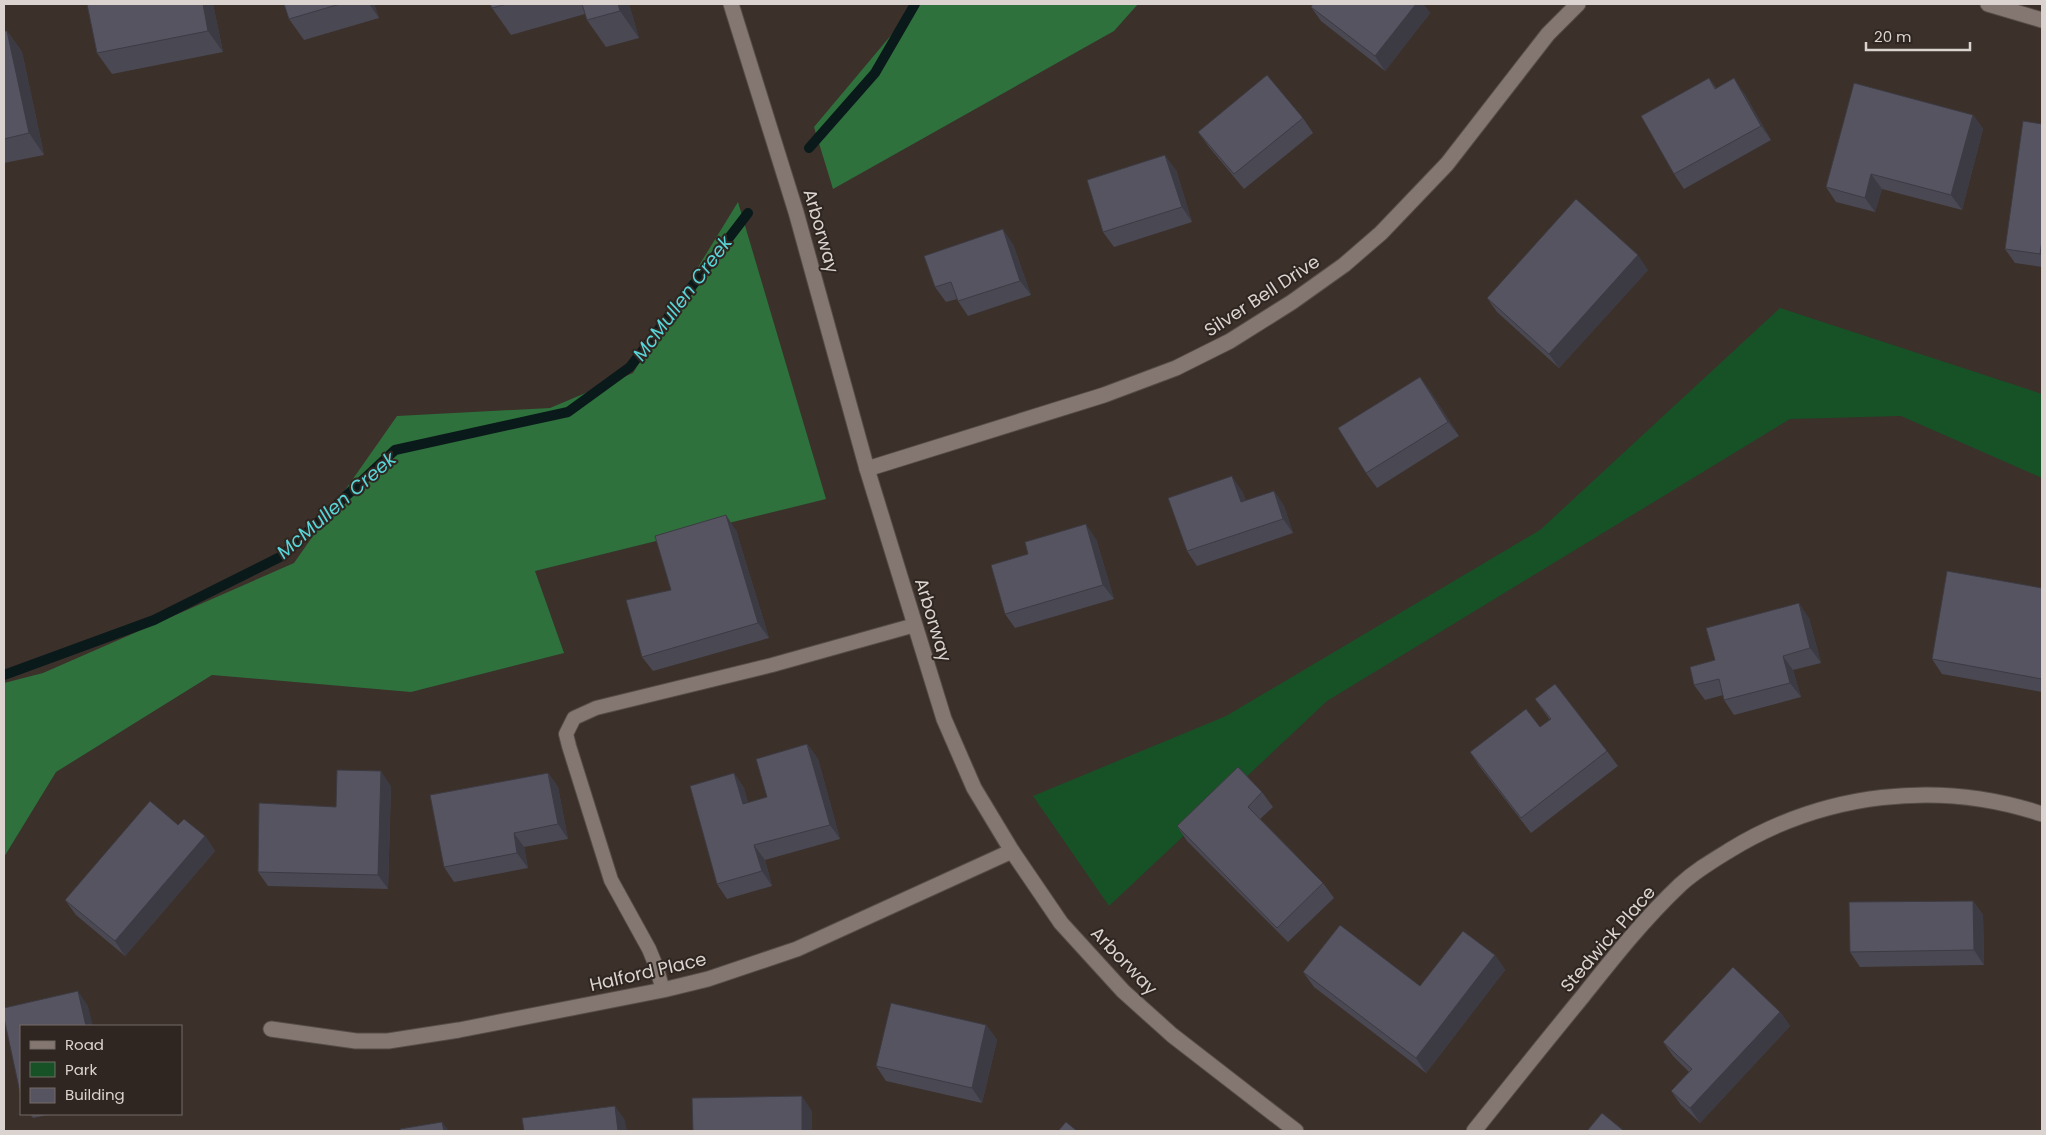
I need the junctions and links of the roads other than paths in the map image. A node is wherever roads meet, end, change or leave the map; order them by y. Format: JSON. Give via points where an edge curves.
{"nodes":[{"id":1,"x":731,"y":4,"type":"edge"},
{"id":2,"x":1578,"y":4,"type":"edge"},
{"id":3,"x":1988,"y":4,"type":"edge"},
{"id":4,"x":2042,"y":20,"type":"edge"},
{"id":5,"x":867,"y":469,"type":"junction"},
{"id":6,"x":915,"y":625,"type":"junction"},
{"id":7,"x":2042,"y":814,"type":"edge"},
{"id":8,"x":1012,"y":851,"type":"junction"},
{"id":9,"x":662,"y":990,"type":"junction"},
{"id":10,"x":271,"y":1029,"type":"dead end"},
{"id":11,"x":1296,"y":1131,"type":"edge"},
{"id":12,"x":1474,"y":1131,"type":"edge"}],
"edges":[{"from":1,"to":5,"type":"street","name":"Arborway","via":[[796,212]]},
{"from":2,"to":5,"type":"street","name":"Silver Bell Drive","via":[[1548,34],[1447,164],[1381,233],[1344,265],[1292,302],[1230,341],[1176,368],[1104,396]]},
{"from":3,"to":4,"type":"street"},
{"from":5,"to":6,"type":"street","name":"Arborway"},
{"from":6,"to":8,"type":"street","name":"Arborway","via":[[944,719],[974,788]]},
{"from":6,"to":9,"type":"lane","via":[[763,668],[596,708],[574,718],[566,734],[611,880],[649,949]]},
{"from":7,"to":12,"type":"street","name":"Stedwick Place","via":[[1976,798],[1928,794],[1868,798],[1811,812],[1756,834],[1705,865],[1638,927]]},
{"from":8,"to":9,"type":"street","name":"Halford Place","via":[[797,949],[708,979]]},
{"from":8,"to":11,"type":"street","name":"Arborway","via":[[1062,923],[1123,991],[1172,1035]]},
{"from":9,"to":10,"type":"street","name":"Halford Place","via":[[388,1041],[356,1041]]}]}
